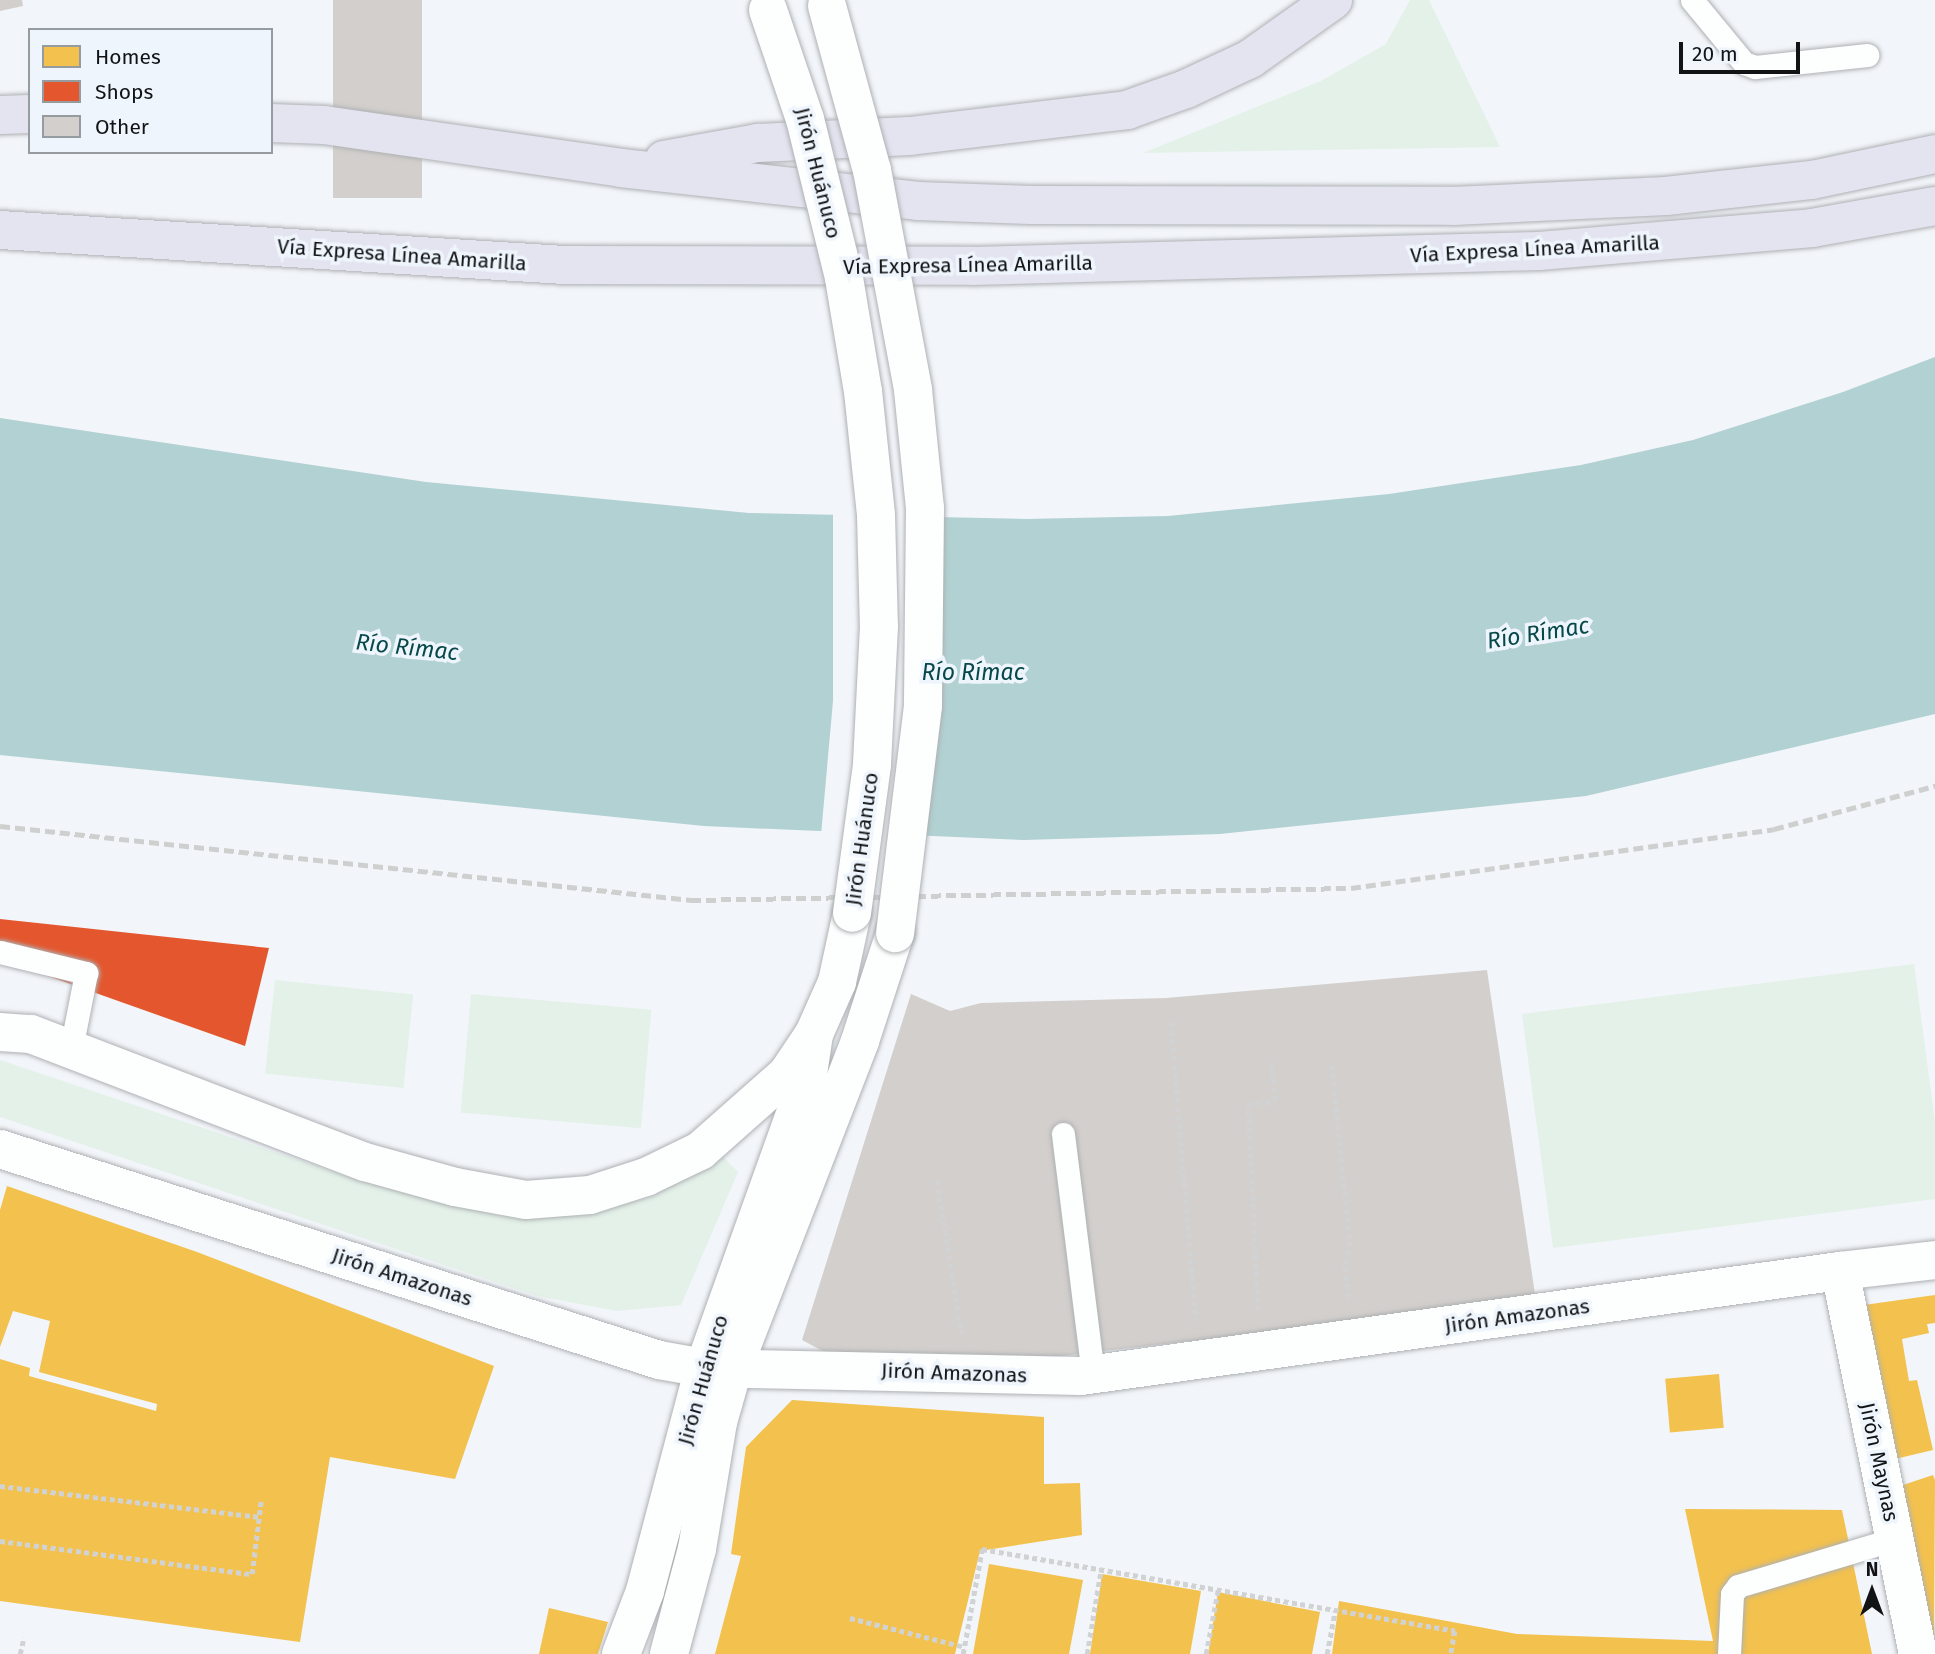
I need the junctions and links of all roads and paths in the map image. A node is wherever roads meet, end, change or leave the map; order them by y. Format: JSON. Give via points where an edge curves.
{"nodes":[{"id":1,"x":1332,"y":0,"type":"edge"},
{"id":2,"x":1692,"y":0,"type":"edge"},
{"id":3,"x":825,"y":3,"type":"edge"},
{"id":4,"x":766,"y":5,"type":"edge"},
{"id":5,"x":1867,"y":55,"type":"dead end"},
{"id":6,"x":28,"y":114,"type":"edge"},
{"id":7,"x":0,"y":115,"type":"edge"},
{"id":8,"x":273,"y":122,"type":"edge"},
{"id":9,"x":1935,"y":154,"type":"edge"},
{"id":10,"x":621,"y":168,"type":"junction"},
{"id":11,"x":1935,"y":206,"type":"edge"},
{"id":12,"x":0,"y":230,"type":"edge"},
{"id":13,"x":0,"y":952,"type":"edge"},
{"id":14,"x":0,"y":1006,"type":"edge"},
{"id":15,"x":1171,"y":1022,"type":"dead end"},
{"id":16,"x":15,"y":1033,"type":"edge"},
{"id":17,"x":814,"y":1034,"type":"junction"},
{"id":18,"x":71,"y":1049,"type":"junction"},
{"id":19,"x":1271,"y":1058,"type":"dead end"},
{"id":20,"x":1332,"y":1065,"type":"dead end"},
{"id":21,"x":1063,"y":1134,"type":"dead end"},
{"id":22,"x":0,"y":1149,"type":"edge"},
{"id":23,"x":937,"y":1180,"type":"dead end"},
{"id":24,"x":1935,"y":1260,"type":"edge"},
{"id":25,"x":1840,"y":1271,"type":"junction"},
{"id":26,"x":1354,"y":1339,"type":"junction"},
{"id":27,"x":1263,"y":1350,"type":"junction"},
{"id":28,"x":1200,"y":1360,"type":"junction"},
{"id":29,"x":719,"y":1367,"type":"junction"},
{"id":30,"x":969,"y":1373,"type":"junction"},
{"id":31,"x":1093,"y":1374,"type":"junction"},
{"id":32,"x":0,"y":1486,"type":"edge"},
{"id":33,"x":261,"y":1501,"type":"dead end"},
{"id":34,"x":259,"y":1517,"type":"junction"},
{"id":35,"x":1895,"y":1539,"type":"junction"},
{"id":36,"x":0,"y":1541,"type":"edge"},
{"id":37,"x":1101,"y":1569,"type":"junction"},
{"id":38,"x":1218,"y":1590,"type":"junction"},
{"id":39,"x":1335,"y":1611,"type":"junction"},
{"id":40,"x":849,"y":1618,"type":"dead end"},
{"id":41,"x":23,"y":1637,"type":"dead end"},
{"id":42,"x":965,"y":1647,"type":"junction"},
{"id":43,"x":20,"y":1654,"type":"edge"},
{"id":44,"x":621,"y":1654,"type":"edge"},
{"id":45,"x":669,"y":1654,"type":"edge"},
{"id":46,"x":963,"y":1654,"type":"edge"},
{"id":47,"x":1087,"y":1654,"type":"edge"},
{"id":48,"x":1206,"y":1654,"type":"edge"},
{"id":49,"x":1327,"y":1654,"type":"edge"},
{"id":50,"x":1451,"y":1654,"type":"edge"},
{"id":51,"x":1729,"y":1654,"type":"edge"},
{"id":52,"x":1918,"y":1654,"type":"edge"}],
"edges":[{"from":1,"to":10,"type":"highway","via":[[1250,59],[1127,110],[910,136],[758,143]]},
{"from":2,"to":5,"type":"lane","via":[[1744,63],[1755,67]]},
{"from":3,"to":29,"type":"main road","name":"Jirón Huánuco","bridge":true,"via":[[872,170],[913,390],[924,495],[923,706],[895,933],[860,1041]]},
{"from":4,"to":17,"type":"main road","name":"Jirón Huánuco","bridge":true,"via":[[805,119],[844,278],[863,391],[876,515],[879,626],[872,765],[852,913],[837,982]]},
{"from":6,"to":7,"type":"highway"},
{"from":8,"to":10,"type":"highway","via":[[324,125]]},
{"from":9,"to":10,"type":"highway","via":[[1740,190],[1452,206],[918,201]]},
{"from":11,"to":12,"type":"highway","name":"Vía Expresa Línea Amarilla","via":[[1812,228],[1539,251],[973,266],[564,265]]},
{"from":13,"to":18,"type":"lane","via":[[86,973]]},
{"from":14,"to":16,"type":"main road"},
{"from":15,"to":28,"type":"path"},
{"from":16,"to":18,"type":"main road"},
{"from":17,"to":18,"type":"main road","via":[[787,1074],[726,1133],[700,1150],[646,1177],[590,1195],[526,1200],[454,1187],[365,1162]]},
{"from":17,"to":29,"type":"main road","name":"Jirón Huánuco","via":[[807,1081]]},
{"from":19,"to":27,"type":"path","via":[[1275,1101],[1248,1105],[1254,1281]]},
{"from":20,"to":26,"type":"path"},
{"from":21,"to":31,"type":"lane"},
{"from":22,"to":29,"type":"main road","name":"Jirón Amazonas","via":[[659,1360]]},
{"from":23,"to":30,"type":"path"},
{"from":24,"to":25,"type":"main road","name":"Jirón Amazonas"},
{"from":25,"to":26,"type":"main road","name":"Jirón Amazonas"},
{"from":25,"to":35,"type":"main road","name":"Jirón Maynas"},
{"from":26,"to":27,"type":"main road","name":"Jirón Amazonas"},
{"from":27,"to":28,"type":"main road","name":"Jirón Amazonas"},
{"from":28,"to":31,"type":"main road","name":"Jirón Amazonas"},
{"from":29,"to":30,"type":"main road","name":"Jirón Amazonas"},
{"from":29,"to":44,"type":"main road","name":"Jirón Huánuco"},
{"from":29,"to":45,"type":"main road","name":"Jirón Huánuco","via":[[718,1422],[697,1549]]},
{"from":30,"to":31,"type":"main road","name":"Jirón Amazonas"},
{"from":32,"to":34,"type":"path"},
{"from":33,"to":34,"type":"path"},
{"from":34,"to":36,"type":"path","via":[[252,1574]]},
{"from":35,"to":51,"type":"lane","via":[[1738,1586],[1732,1594]]},
{"from":35,"to":52,"type":"main road","name":"Jirón Maynas"},
{"from":37,"to":38,"type":"path"},
{"from":37,"to":42,"type":"path","via":[[982,1549]]},
{"from":37,"to":47,"type":"path"},
{"from":38,"to":39,"type":"path"},
{"from":38,"to":48,"type":"path"},
{"from":39,"to":49,"type":"path"},
{"from":39,"to":50,"type":"path","via":[[1455,1631]]},
{"from":40,"to":42,"type":"path"},
{"from":41,"to":43,"type":"path"},
{"from":42,"to":46,"type":"path"}]}
